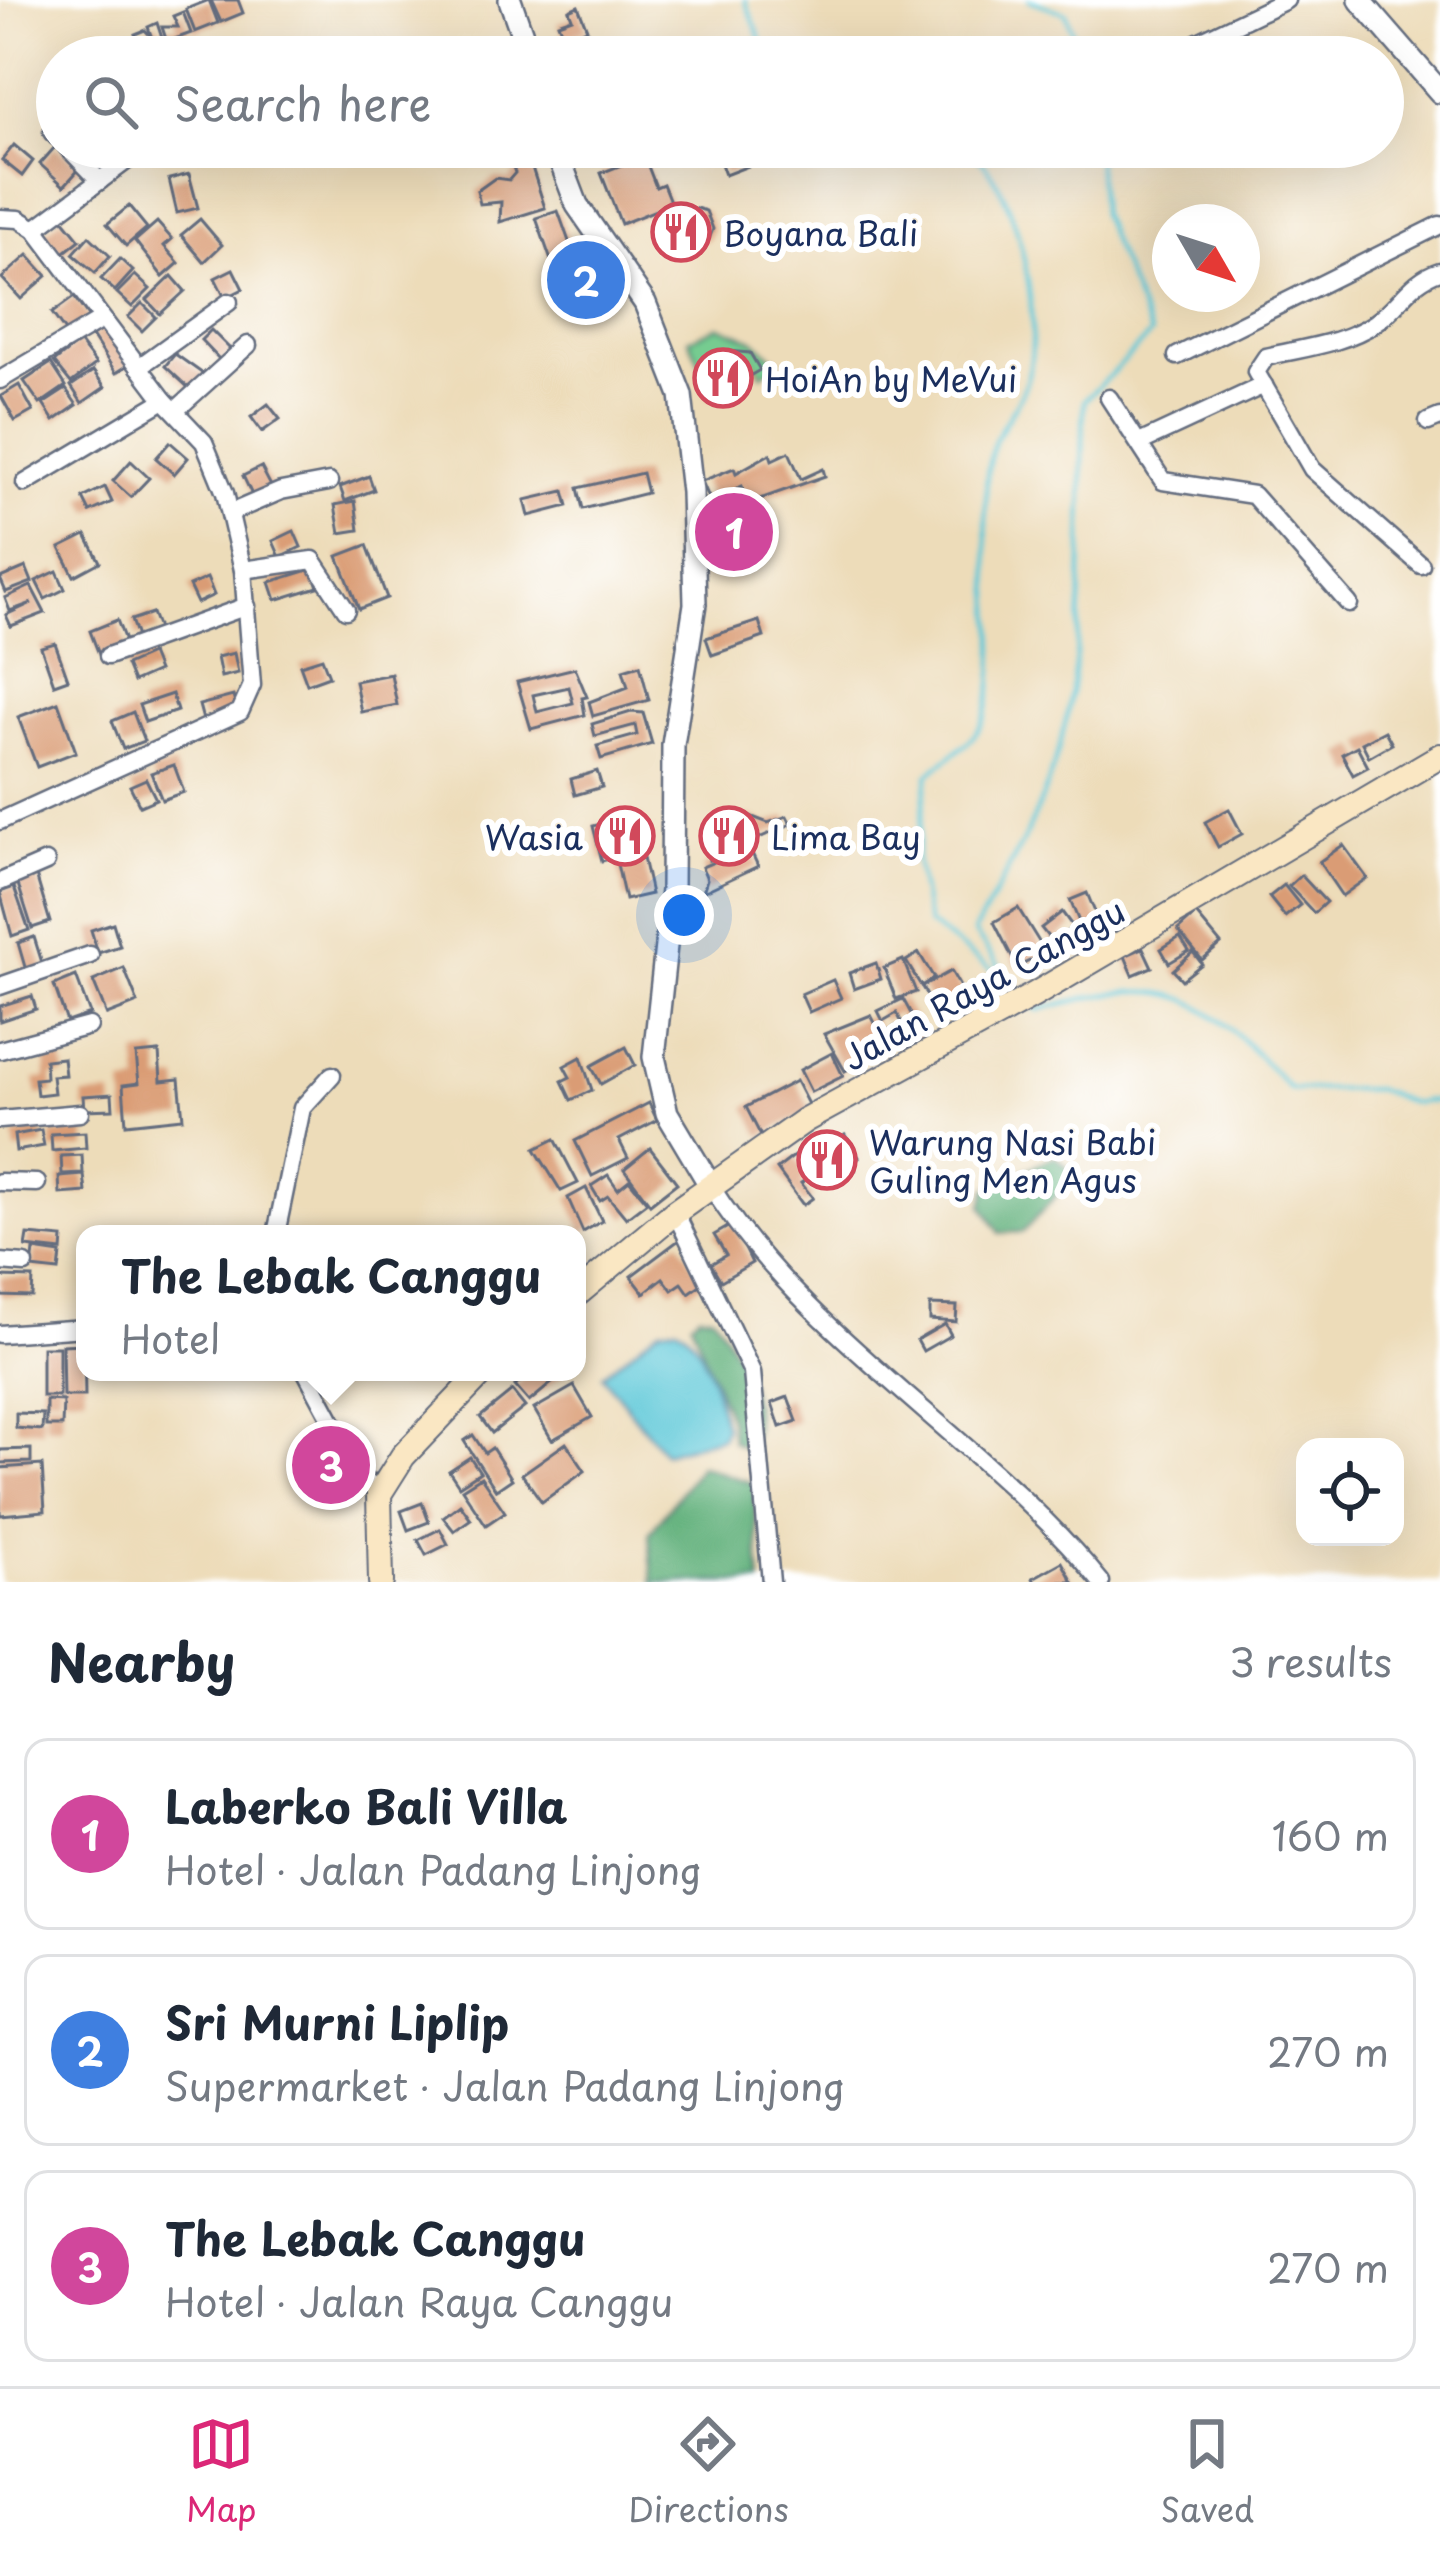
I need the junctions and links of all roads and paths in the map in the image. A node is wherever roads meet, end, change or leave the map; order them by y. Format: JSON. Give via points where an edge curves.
{"nodes":[{"id":1,"x":510,"y":0,"type":"edge"},
{"id":2,"x":1286,"y":0,"type":"edge"},
{"id":3,"x":1360,"y":0,"type":"edge"},
{"id":4,"x":523,"y":36,"type":"edge"},
{"id":5,"x":1211,"y":36,"type":"edge"},
{"id":6,"x":1391,"y":36,"type":"edge"},
{"id":7,"x":1404,"y":51,"type":"edge"},
{"id":8,"x":1440,"y":92,"type":"edge"},
{"id":9,"x":87,"y":168,"type":"edge"},
{"id":10,"x":117,"y":168,"type":"edge"},
{"id":11,"x":563,"y":168,"type":"edge"},
{"id":12,"x":100,"y":181,"type":"junction"},
{"id":13,"x":0,"y":218,"type":"edge"},
{"id":14,"x":1440,"y":225,"type":"edge"},
{"id":15,"x":35,"y":229,"type":"junction"},
{"id":16,"x":1440,"y":271,"type":"edge"},
{"id":17,"x":229,"y":302,"type":"dead end"},
{"id":18,"x":101,"y":320,"type":"junction"},
{"id":19,"x":248,"y":345,"type":"dead end"},
{"id":20,"x":1177,"y":356,"type":"dead end"},
{"id":21,"x":139,"y":368,"type":"junction"},
{"id":22,"x":0,"y":380,"type":"edge"},
{"id":23,"x":1264,"y":386,"type":"junction"},
{"id":24,"x":1109,"y":398,"type":"dead end"},
{"id":25,"x":170,"y":405,"type":"junction"},
{"id":26,"x":1139,"y":443,"type":"junction"},
{"id":27,"x":329,"y":482,"type":"dead end"},
{"id":28,"x":25,"y":483,"type":"dead end"},
{"id":29,"x":230,"y":513,"type":"junction"},
{"id":30,"x":1421,"y":565,"type":"dead end"},
{"id":31,"x":243,"y":570,"type":"junction"},
{"id":32,"x":1349,"y":604,"type":"dead end"},
{"id":33,"x":247,"y":606,"type":"junction"},
{"id":34,"x":346,"y":610,"type":"dead end"},
{"id":35,"x":108,"y":656,"type":"dead end"},
{"id":36,"x":1440,"y":756,"type":"edge"},
{"id":37,"x":0,"y":821,"type":"edge"},
{"id":38,"x":46,"y":862,"type":"dead end"},
{"id":39,"x":0,"y":882,"type":"edge"},
{"id":40,"x":90,"y":956,"type":"dead end"},
{"id":41,"x":0,"y":986,"type":"edge"},
{"id":42,"x":88,"y":1026,"type":"dead end"},
{"id":43,"x":0,"y":1050,"type":"edge"},
{"id":44,"x":332,"y":1075,"type":"dead end"},
{"id":45,"x":80,"y":1113,"type":"dead end"},
{"id":46,"x":0,"y":1120,"type":"edge"},
{"id":47,"x":0,"y":1182,"type":"edge"},
{"id":48,"x":37,"y":1183,"type":"dead end"},
{"id":49,"x":710,"y":1185,"type":"junction"},
{"id":50,"x":675,"y":1212,"type":"junction"},
{"id":51,"x":278,"y":1225,"type":"edge"},
{"id":52,"x":0,"y":1262,"type":"edge"},
{"id":53,"x":25,"y":1264,"type":"dead end"},
{"id":54,"x":586,"y":1286,"type":"edge"},
{"id":55,"x":76,"y":1329,"type":"edge"},
{"id":56,"x":0,"y":1334,"type":"edge"},
{"id":57,"x":311,"y":1381,"type":"edge"},
{"id":58,"x":474,"y":1381,"type":"edge"},
{"id":59,"x":379,"y":1494,"type":"junction"},
{"id":60,"x":381,"y":1582,"type":"edge"},
{"id":61,"x":771,"y":1582,"type":"edge"},
{"id":62,"x":1101,"y":1582,"type":"edge"}],
"edges":[{"from":1,"to":4,"type":"street"},
{"from":2,"to":5,"type":"street"},
{"from":3,"to":6,"type":"street"},
{"from":7,"to":8,"type":"street"},
{"from":9,"to":12,"type":"street"},
{"from":10,"to":12,"type":"street"},
{"from":11,"to":49,"type":"street","via":[[578,205],[646,303],[684,414],[695,604],[673,745],[672,890],[654,1057],[667,1113]]},
{"from":12,"to":15,"type":"street"},
{"from":13,"to":15,"type":"street"},
{"from":14,"to":20,"type":"street"},
{"from":15,"to":18,"type":"street"},
{"from":16,"to":23,"type":"street","via":[[1422,277],[1357,334],[1266,356],[1256,372]]},
{"from":17,"to":21,"type":"street"},
{"from":18,"to":21,"type":"street"},
{"from":18,"to":22,"type":"street"},
{"from":19,"to":25,"type":"street"},
{"from":21,"to":25,"type":"street"},
{"from":23,"to":26,"type":"street"},
{"from":23,"to":30,"type":"street","via":[[1312,469]]},
{"from":24,"to":26,"type":"street"},
{"from":25,"to":28,"type":"street"},
{"from":25,"to":29,"type":"street","via":[[205,442]]},
{"from":26,"to":32,"type":"street","via":[[1163,481],[1253,495]]},
{"from":27,"to":29,"type":"street"},
{"from":29,"to":31,"type":"street"},
{"from":31,"to":33,"type":"street"},
{"from":31,"to":34,"type":"street","via":[[313,560]]},
{"from":33,"to":35,"type":"street"},
{"from":33,"to":37,"type":"street","via":[[252,685],[240,712]]},
{"from":36,"to":49,"type":"main road","name":"Jalan Raya Canggu","via":[[805,1120]]},
{"from":38,"to":39,"type":"street"},
{"from":40,"to":41,"type":"street"},
{"from":42,"to":43,"type":"street"},
{"from":44,"to":51,"type":"street","via":[[302,1108]]},
{"from":45,"to":46,"type":"street"},
{"from":47,"to":48,"type":"street"},
{"from":49,"to":50,"type":"main road","name":"Jalan Raya Canggu"},
{"from":49,"to":62,"type":"street","via":[[772,1267]]},
{"from":50,"to":54,"type":"main road","name":"Jalan Raya Canggu"},
{"from":50,"to":61,"type":"street","via":[[752,1372]]},
{"from":52,"to":53,"type":"street"},
{"from":55,"to":56,"type":"street"},
{"from":57,"to":59,"type":"street"},
{"from":58,"to":59,"type":"main road","via":[[403,1456]]},
{"from":59,"to":60,"type":"main road"}]}
